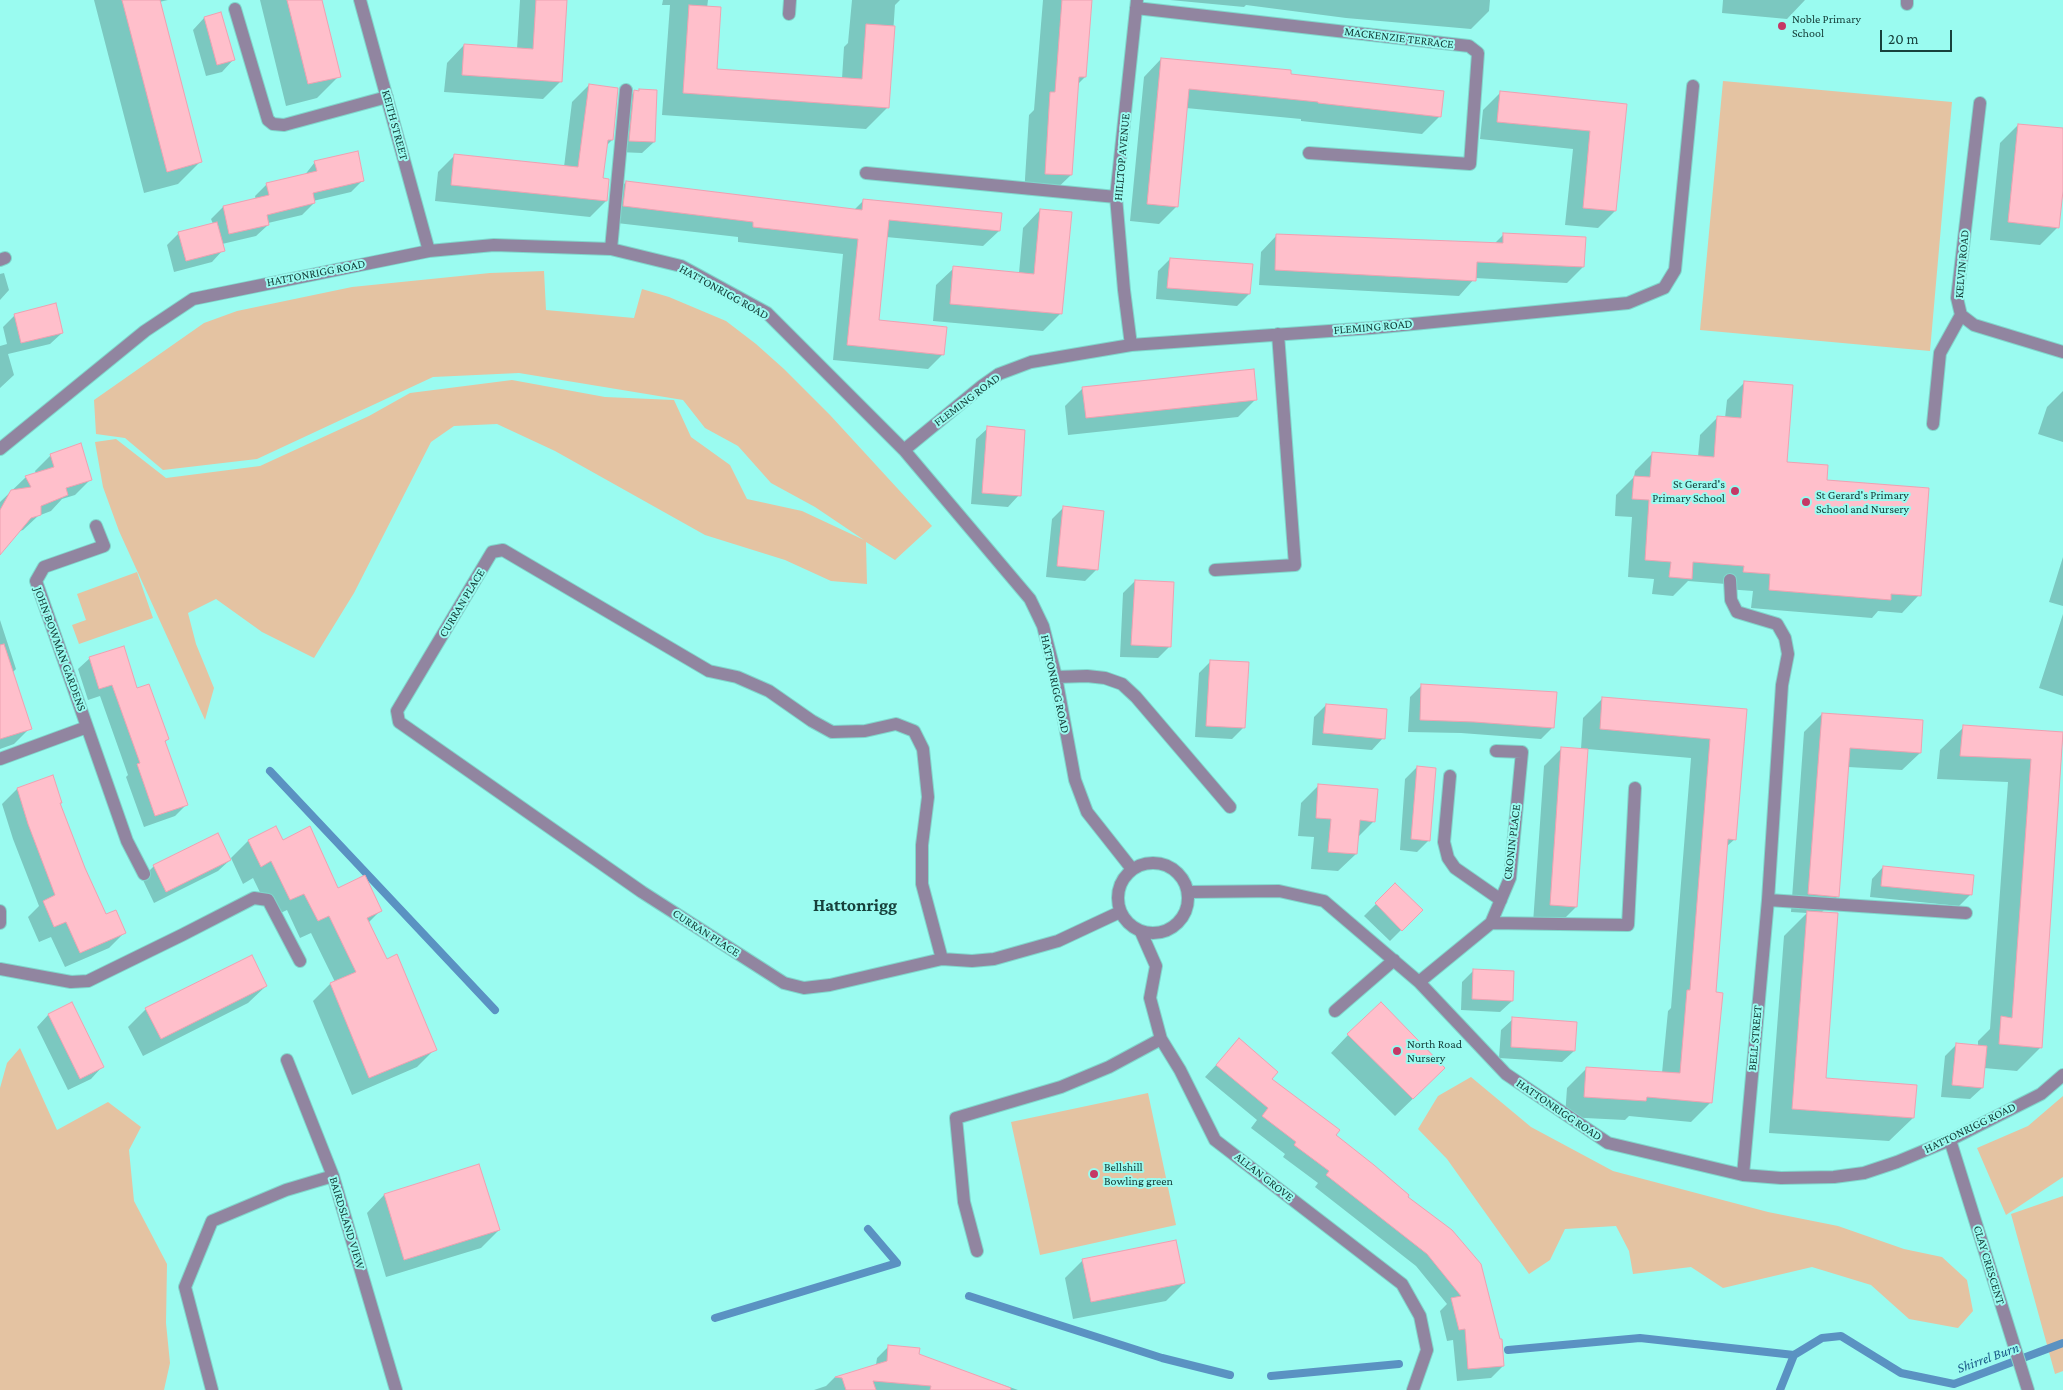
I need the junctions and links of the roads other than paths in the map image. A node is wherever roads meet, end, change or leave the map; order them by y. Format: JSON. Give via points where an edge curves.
{"nodes":[{"id":1,"x":360,"y":0,"type":"edge"},
{"id":2,"x":790,"y":0,"type":"edge"},
{"id":3,"x":1136,"y":4,"type":"edge"},
{"id":4,"x":236,"y":9,"type":"dead end"},
{"id":5,"x":789,"y":14,"type":"dead end"},
{"id":6,"x":1693,"y":86,"type":"dead end"},
{"id":7,"x":626,"y":90,"type":"dead end"},
{"id":8,"x":387,"y":97,"type":"junction"},
{"id":9,"x":1980,"y":104,"type":"dead end"},
{"id":10,"x":1309,"y":153,"type":"dead end"},
{"id":11,"x":866,"y":173,"type":"dead end"},
{"id":12,"x":1116,"y":197,"type":"junction"},
{"id":13,"x":611,"y":249,"type":"junction"},
{"id":14,"x":429,"y":251,"type":"junction"},
{"id":15,"x":1961,"y":314,"type":"junction"},
{"id":16,"x":1278,"y":334,"type":"junction"},
{"id":17,"x":1131,"y":345,"type":"junction"},
{"id":18,"x":2063,"y":352,"type":"edge"},
{"id":19,"x":1933,"y":424,"type":"dead end"},
{"id":20,"x":0,"y":449,"type":"edge"},
{"id":21,"x":904,"y":450,"type":"junction"},
{"id":22,"x":96,"y":526,"type":"dead end"},
{"id":23,"x":1215,"y":570,"type":"dead end"},
{"id":24,"x":1730,"y":580,"type":"dead end"},
{"id":25,"x":1056,"y":677,"type":"junction"},
{"id":26,"x":88,"y":727,"type":"junction"},
{"id":27,"x":1496,"y":751,"type":"dead end"},
{"id":28,"x":0,"y":758,"type":"edge"},
{"id":29,"x":1450,"y":776,"type":"dead end"},
{"id":30,"x":1635,"y":788,"type":"dead end"},
{"id":31,"x":1230,"y":807,"type":"dead end"},
{"id":32,"x":1132,"y":869,"type":"junction"},
{"id":33,"x":144,"y":874,"type":"dead end"},
{"id":34,"x":1188,"y":892,"type":"junction"},
{"id":35,"x":1500,"y":900,"type":"junction"},
{"id":36,"x":1768,"y":900,"type":"junction"},
{"id":37,"x":0,"y":911,"type":"edge"},
{"id":38,"x":1120,"y":912,"type":"junction"},
{"id":39,"x":1966,"y":913,"type":"dead end"},
{"id":40,"x":0,"y":923,"type":"edge"},
{"id":41,"x":1491,"y":923,"type":"junction"},
{"id":42,"x":1141,"y":932,"type":"junction"},
{"id":43,"x":942,"y":959,"type":"junction"},
{"id":44,"x":1394,"y":960,"type":"junction"},
{"id":45,"x":300,"y":961,"type":"dead end"},
{"id":46,"x":0,"y":968,"type":"edge"},
{"id":47,"x":1419,"y":982,"type":"junction"},
{"id":48,"x":1335,"y":1011,"type":"dead end"},
{"id":49,"x":1161,"y":1039,"type":"junction"},
{"id":50,"x":287,"y":1060,"type":"dead end"},
{"id":51,"x":2063,"y":1075,"type":"edge"},
{"id":52,"x":1950,"y":1140,"type":"junction"},
{"id":53,"x":1743,"y":1175,"type":"junction"},
{"id":54,"x":333,"y":1176,"type":"junction"},
{"id":55,"x":977,"y":1251,"type":"dead end"},
{"id":56,"x":212,"y":1390,"type":"edge"},
{"id":57,"x":396,"y":1390,"type":"edge"},
{"id":58,"x":1413,"y":1390,"type":"edge"},
{"id":59,"x":2028,"y":1390,"type":"edge"}],
"edges":[{"from":1,"to":8,"type":"street","name":"KEITH STREET"},
{"from":2,"to":5,"type":"street"},
{"from":3,"to":10,"type":"street","name":"MACKENZIE TERRACE","via":[[1469,46],[1478,53],[1470,164]]},
{"from":3,"to":12,"type":"street","name":"HILLTOP AVENUE"},
{"from":4,"to":8,"type":"street","via":[[268,120],[273,124],[284,125]]},
{"from":6,"to":16,"type":"street","name":"FLEMING ROAD","via":[[1675,270],[1664,288],[1628,303]]},
{"from":7,"to":13,"type":"street"},
{"from":8,"to":14,"type":"street","name":"KEITH STREET"},
{"from":9,"to":15,"type":"street","name":"KELVIN ROAD","via":[[1957,298]]},
{"from":11,"to":12,"type":"street"},
{"from":12,"to":17,"type":"street","name":"HILLTOP AVENUE"},
{"from":13,"to":14,"type":"street","name":"HATTONRIGG ROAD","via":[[494,246]]},
{"from":13,"to":21,"type":"street","name":"HATTONRIGG ROAD","via":[[681,266],[766,313]]},
{"from":14,"to":20,"type":"street","name":"HATTONRIGG ROAD","via":[[193,300],[145,331]]},
{"from":15,"to":18,"type":"street","name":"KELVIN ROAD","via":[[1974,325]]},
{"from":15,"to":19,"type":"street","via":[[1940,353]]},
{"from":16,"to":17,"type":"street","name":"FLEMING ROAD"},
{"from":16,"to":23,"type":"street","via":[[1295,565]]},
{"from":17,"to":21,"type":"street","name":"FLEMING ROAD","via":[[1031,362],[999,374]]},
{"from":21,"to":25,"type":"street","name":"HATTONRIGG ROAD","via":[[1030,599],[1043,626]]},
{"from":22,"to":26,"type":"street","name":"JOHN BOWMAN GARDENS","via":[[104,546],[44,567],[36,581]]},
{"from":24,"to":36,"type":"street","name":"BELL STREET","via":[[1731,600],[1737,612],[1777,624],[1785,638],[1788,654],[1782,685]]},
{"from":25,"to":31,"type":"street","via":[[1087,676],[1122,684]]},
{"from":25,"to":32,"type":"street","name":"HATTONRIGG ROAD","via":[[1075,780],[1087,812]]},
{"from":26,"to":28,"type":"street","name":"JOHN BOWMAN GARDENS"},
{"from":26,"to":33,"type":"street","name":"JOHN BOWMAN GARDENS","via":[[127,841]]},
{"from":27,"to":35,"type":"street","name":"CRONIN PLACE","via":[[1522,752],[1510,878]]},
{"from":29,"to":35,"type":"street","via":[[1444,842],[1448,858],[1455,868]]},
{"from":30,"to":41,"type":"street","via":[[1628,925]]},
{"from":32,"to":34,"type":"street","via":[[1143,864],[1164,864],[1184,880]]},
{"from":32,"to":38,"type":"street","via":[[1118,894]]},
{"from":34,"to":42,"type":"street","via":[[1188,904],[1179,922],[1170,930],[1156,934]]},
{"from":34,"to":44,"type":"street","name":"HATTONRIGG ROAD","via":[[1279,891],[1324,901]]},
{"from":35,"to":41,"type":"street","name":"CRONIN PLACE"},
{"from":36,"to":39,"type":"street"},
{"from":36,"to":53,"type":"street","name":"BELL STREET"},
{"from":37,"to":40,"type":"street"},
{"from":38,"to":42,"type":"street","via":[[1127,923]]},
{"from":38,"to":43,"type":"street","name":"CURRAN PLACE","via":[[1058,941],[994,959],[972,962]]},
{"from":41,"to":47,"type":"street","name":"CRONIN PLACE"},
{"from":42,"to":49,"type":"street","name":"ALLAN GROVE","via":[[1156,966],[1150,998]]},
{"from":43,"to":43,"type":"street","name":"CURRAN PLACE","via":[[830,985],[804,988],[784,983],[642,892],[399,722],[397,711],[492,552],[503,550],[709,671],[737,677],[769,691],[812,722],[832,732],[865,731],[896,724],[914,731],[923,749],[928,797],[922,845],[922,884]]},
{"from":44,"to":47,"type":"street","name":"HATTONRIGG ROAD"},
{"from":44,"to":48,"type":"street"},
{"from":45,"to":46,"type":"street","via":[[268,900],[254,898],[88,980],[71,982]]},
{"from":47,"to":53,"type":"street","name":"HATTONRIGG ROAD","via":[[1506,1074],[1608,1143]]},
{"from":49,"to":55,"type":"street","via":[[1061,1088],[956,1118],[964,1202]]},
{"from":49,"to":58,"type":"street","name":"ALLAN GROVE","via":[[1215,1140],[1402,1284],[1420,1316],[1427,1350]]},
{"from":50,"to":54,"type":"street","name":"BAIRDSLAND VIEW"},
{"from":51,"to":52,"type":"street","name":"HATTONRIGG ROAD","via":[[2041,1094]]},
{"from":52,"to":53,"type":"street","name":"HATTONRIGG ROAD","via":[[1864,1173],[1781,1178]]},
{"from":52,"to":59,"type":"street","name":"CLAY CRESCENT"},
{"from":54,"to":56,"type":"street","via":[[286,1190],[212,1221],[185,1287]]},
{"from":54,"to":57,"type":"street","name":"BAIRDSLAND VIEW"}]}
